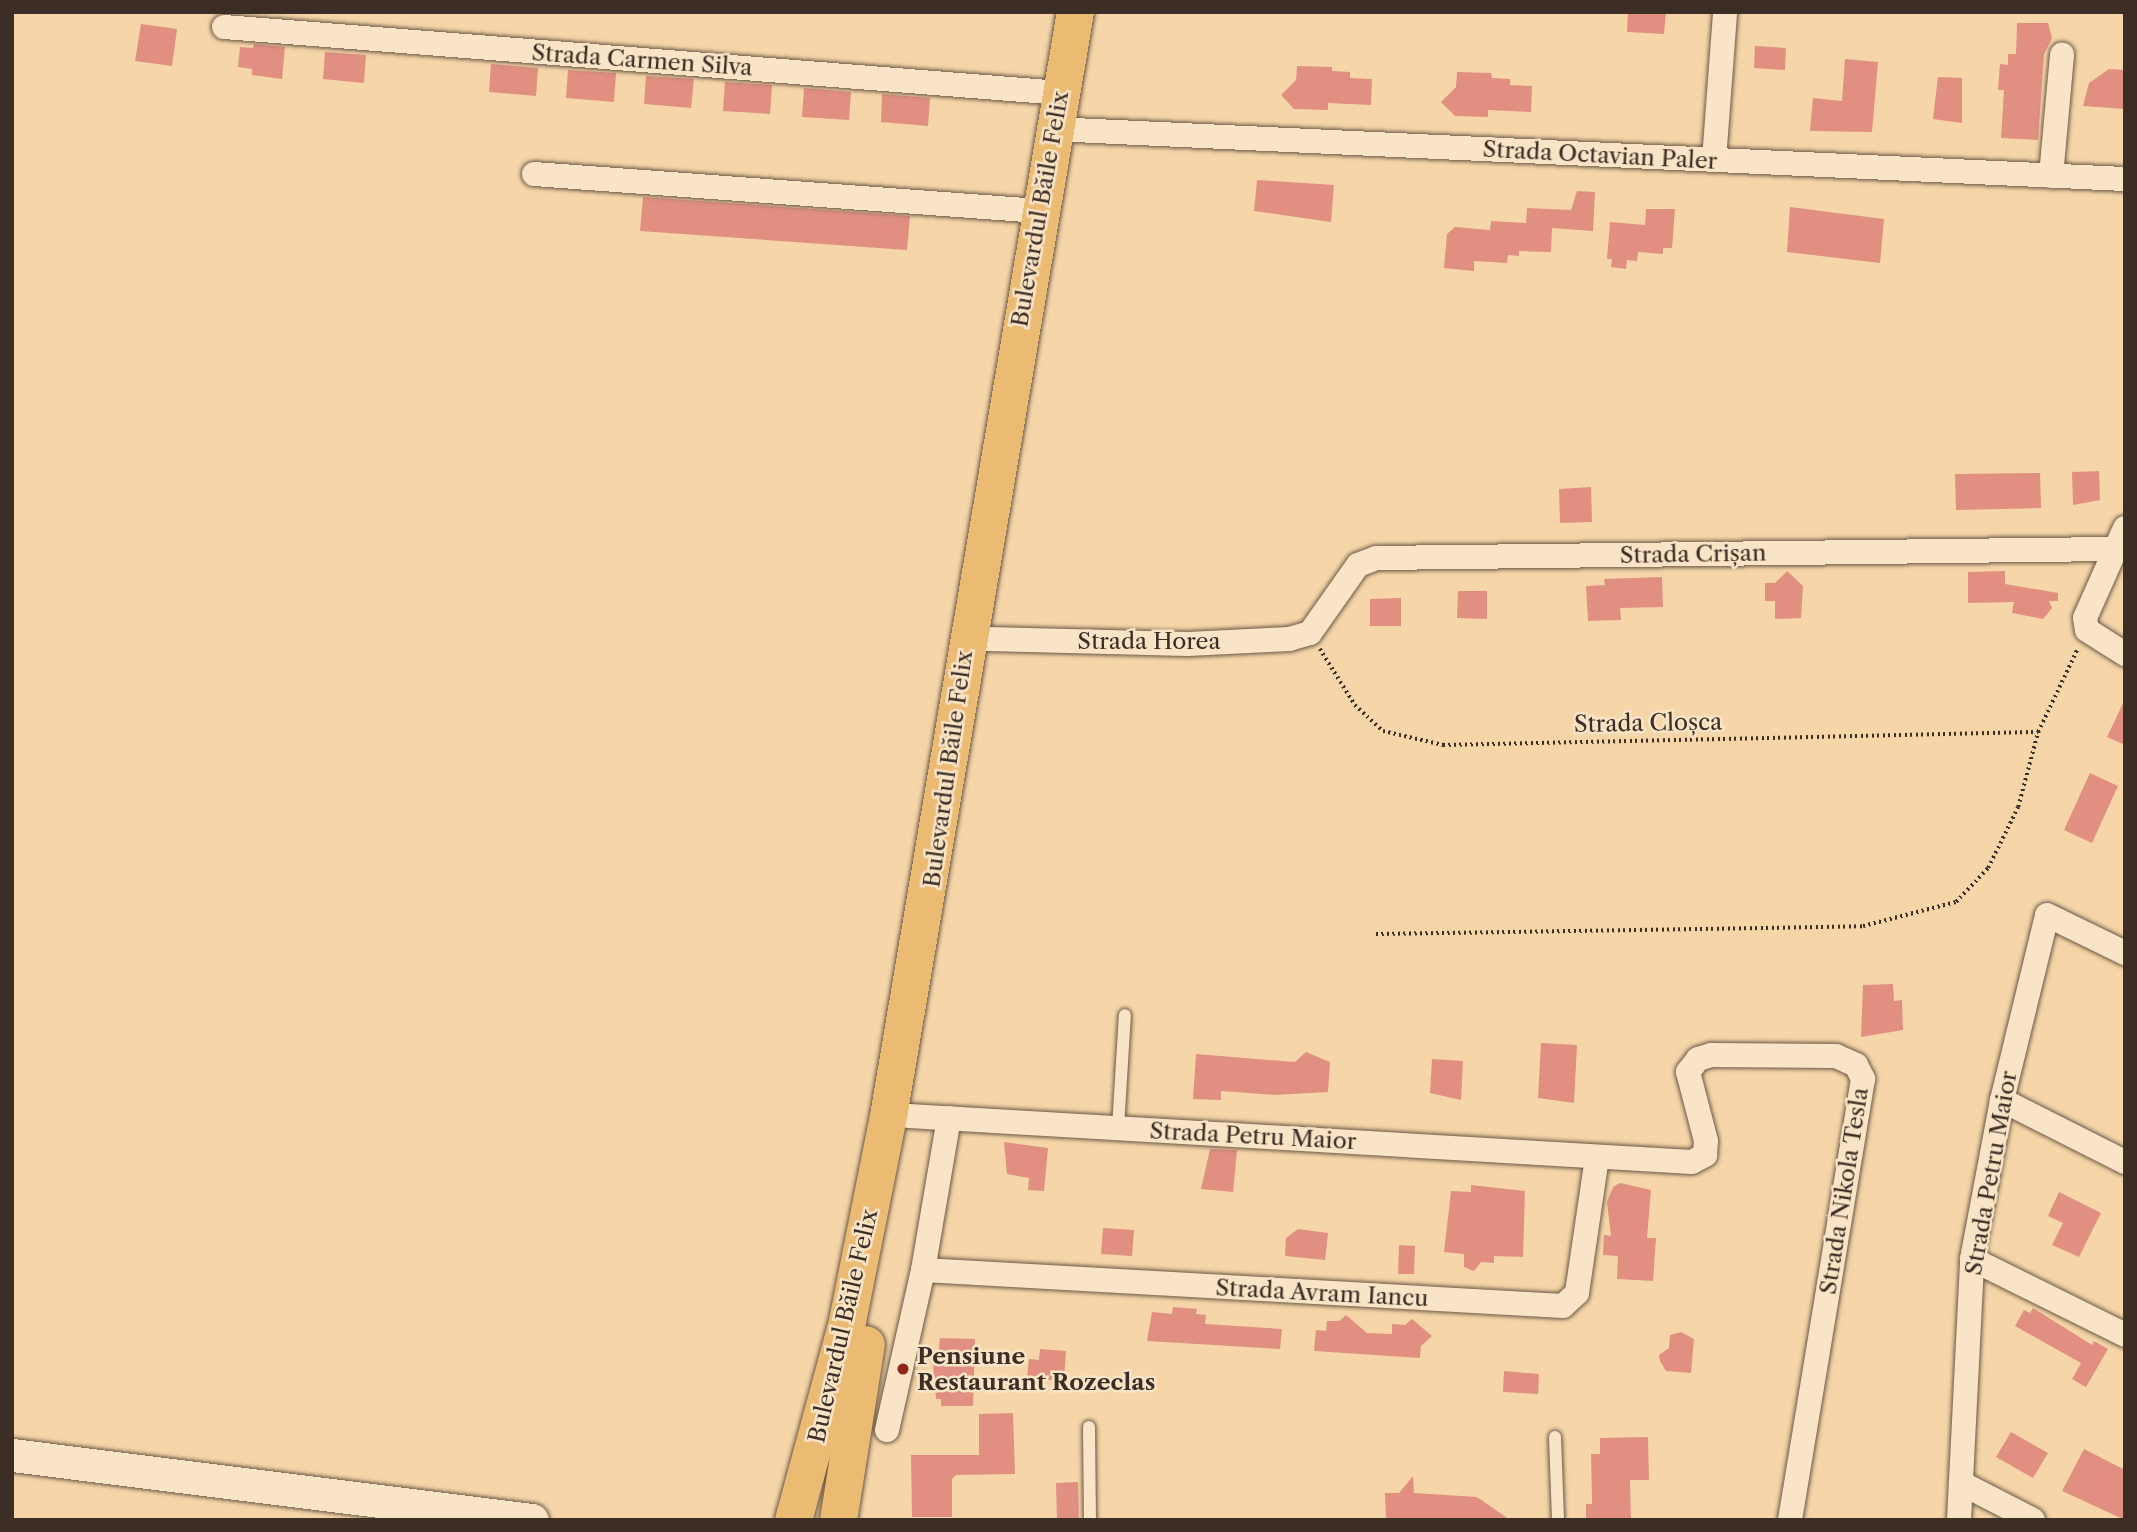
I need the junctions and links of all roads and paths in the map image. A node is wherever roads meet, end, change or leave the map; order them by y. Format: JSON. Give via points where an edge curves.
{"nodes":[{"id":1,"x":1075,"y":12,"type":"edge"},
{"id":2,"x":1097,"y":12,"type":"edge"},
{"id":3,"x":1725,"y":12,"type":"edge"},
{"id":4,"x":224,"y":27,"type":"dead end"},
{"id":5,"x":2062,"y":54,"type":"dead end"},
{"id":6,"x":1060,"y":93,"type":"junction"},
{"id":7,"x":1074,"y":130,"type":"junction"},
{"id":8,"x":1714,"y":160,"type":"junction"},
{"id":9,"x":534,"y":174,"type":"dead end"},
{"id":10,"x":2051,"y":176,"type":"junction"},
{"id":11,"x":2125,"y":179,"type":"edge"},
{"id":12,"x":1039,"y":211,"type":"junction"},
{"id":13,"x":2119,"y":539,"type":"edge"},
{"id":14,"x":2087,"y":629,"type":"junction"},
{"id":15,"x":1310,"y":633,"type":"junction"},
{"id":16,"x":987,"y":639,"type":"junction"},
{"id":17,"x":2125,"y":654,"type":"edge"},
{"id":18,"x":2038,"y":732,"type":"junction"},
{"id":19,"x":1376,"y":933,"type":"dead end"},
{"id":20,"x":2125,"y":953,"type":"edge"},
{"id":21,"x":1125,"y":1015,"type":"dead end"},
{"id":22,"x":2002,"y":1100,"type":"junction"},
{"id":23,"x":909,"y":1116,"type":"junction"},
{"id":24,"x":949,"y":1118,"type":"junction"},
{"id":25,"x":1118,"y":1128,"type":"junction"},
{"id":26,"x":1597,"y":1157,"type":"junction"},
{"id":27,"x":2125,"y":1162,"type":"edge"},
{"id":28,"x":1972,"y":1258,"type":"junction"},
{"id":29,"x":923,"y":1270,"type":"junction"},
{"id":30,"x":2125,"y":1335,"type":"edge"},
{"id":31,"x":1089,"y":1427,"type":"dead end"},
{"id":32,"x":887,"y":1430,"type":"dead end"},
{"id":33,"x":1555,"y":1437,"type":"dead end"},
{"id":34,"x":12,"y":1455,"type":"edge"},
{"id":35,"x":1961,"y":1483,"type":"junction"},
{"id":36,"x":532,"y":1520,"type":"edge"},
{"id":37,"x":793,"y":1520,"type":"edge"},
{"id":38,"x":838,"y":1520,"type":"edge"},
{"id":39,"x":1090,"y":1520,"type":"edge"},
{"id":40,"x":1558,"y":1520,"type":"edge"},
{"id":41,"x":1790,"y":1520,"type":"edge"},
{"id":42,"x":1959,"y":1520,"type":"edge"},
{"id":43,"x":2033,"y":1520,"type":"edge"}],
"edges":[{"from":1,"to":6,"type":"main road","name":"Bulevardul Băile Felix"},
{"from":2,"to":7,"type":"main road","name":"Bulevardul Băile Felix"},
{"from":3,"to":8,"type":"street"},
{"from":4,"to":6,"type":"street","name":"Strada Carmen Silva"},
{"from":5,"to":10,"type":"street"},
{"from":6,"to":12,"type":"main road","name":"Bulevardul Băile Felix"},
{"from":7,"to":8,"type":"street","name":"Strada Octavian Paler"},
{"from":7,"to":16,"type":"main road","name":"Bulevardul Băile Felix"},
{"from":8,"to":10,"type":"street","name":"Strada Octavian Paler"},
{"from":9,"to":12,"type":"street"},
{"from":10,"to":11,"type":"street","name":"Strada Octavian Paler"},
{"from":12,"to":37,"type":"main road","name":"Bulevardul Băile Felix","via":[[973,599],[931,885],[889,1111],[841,1347]]},
{"from":13,"to":14,"type":"street","via":[[2085,618]]},
{"from":13,"to":15,"type":"street","name":"Strada Crișan","via":[[1376,558],[1358,565]]},
{"from":14,"to":17,"type":"street"},
{"from":14,"to":18,"type":"path"},
{"from":15,"to":16,"type":"street","name":"Strada Horea","via":[[1289,639],[1188,644]]},
{"from":15,"to":18,"type":"path","name":"Strada Cloșca","via":[[1355,705],[1383,731],[1443,745]]},
{"from":16,"to":23,"type":"main road","name":"Bulevardul Băile Felix","via":[[949,900]]},
{"from":18,"to":19,"type":"path","via":[[2018,807],[1994,856],[1956,902],[1863,926]]},
{"from":20,"to":22,"type":"street","name":"Strada Petru Maior","via":[[2047,915]]},
{"from":21,"to":25,"type":"lane"},
{"from":22,"to":27,"type":"street"},
{"from":22,"to":28,"type":"street","name":"Strada Petru Maior"},
{"from":23,"to":24,"type":"street","name":"Strada Petru Maior"},
{"from":23,"to":38,"type":"main road","name":"Bulevardul Băile Felix","via":[[856,1391]]},
{"from":24,"to":25,"type":"street","name":"Strada Petru Maior"},
{"from":24,"to":29,"type":"street"},
{"from":25,"to":26,"type":"street","name":"Strada Petru Maior"},
{"from":26,"to":29,"type":"street","name":"Strada Avram Iancu","via":[[1577,1293],[1563,1307]]},
{"from":26,"to":41,"type":"street","name":"Strada Nikola Tesla","via":[[1692,1162],[1705,1155],[1706,1141],[1688,1072],[1698,1059],[1711,1055],[1836,1056],[1856,1065],[1863,1079]]},
{"from":28,"to":30,"type":"street"},
{"from":28,"to":35,"type":"street","name":"Strada Petru Maior"},
{"from":29,"to":32,"type":"street"},
{"from":31,"to":39,"type":"lane"},
{"from":33,"to":40,"type":"lane"},
{"from":34,"to":36,"type":"main road"},
{"from":35,"to":42,"type":"street","name":"Strada Petru Maior"},
{"from":35,"to":43,"type":"street"}]}
